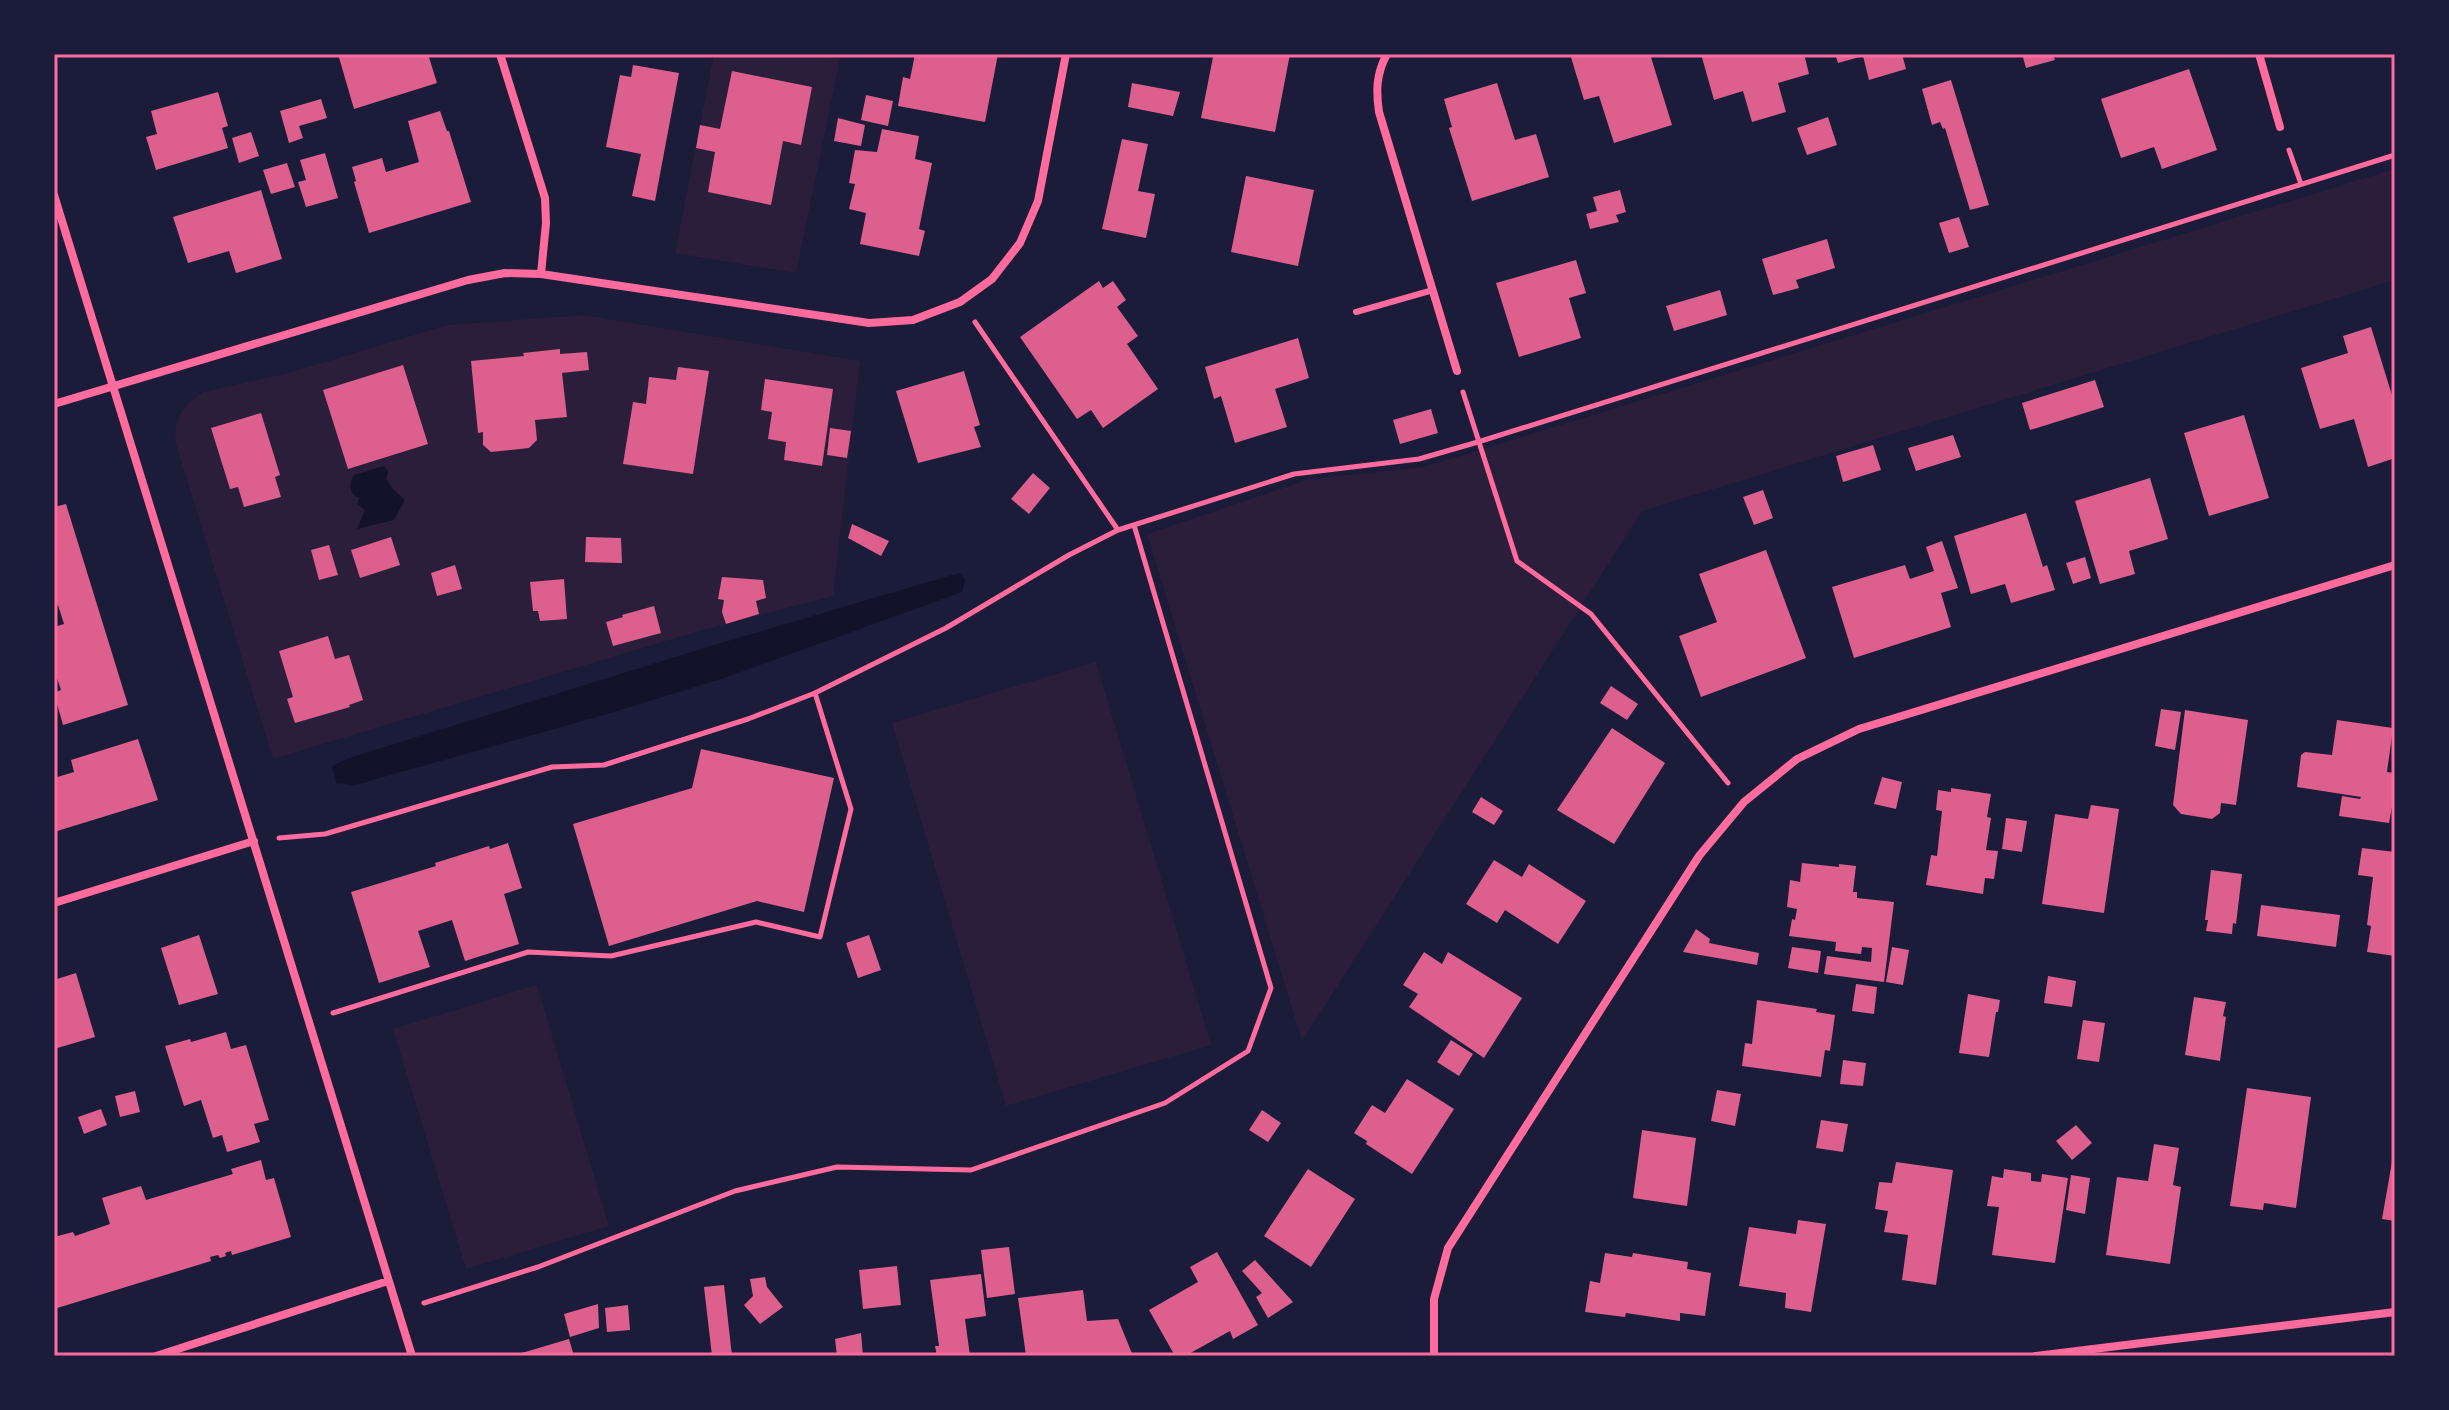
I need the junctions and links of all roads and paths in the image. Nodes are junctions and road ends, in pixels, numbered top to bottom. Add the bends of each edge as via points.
1 (500, 54) edge
2 (1066, 54) edge
3 (1387, 54) edge
4 (2259, 54) edge
5 (2280, 127) joint
6 (2395, 155) edge
7 (2301, 184) junction
8 (54, 195) edge
9 (541, 274) junction
10 (1433, 290) junction
11 (960, 302) junction
12 (1356, 312) dead end
13 (1457, 371) joint
14 (114, 385) junction
15 (54, 404) edge
16 (1478, 442) junction
17 (1134, 525) junction
18 (1118, 530) junction
19 (2395, 565) edge
20 (815, 693) junction
21 (1744, 802) junction
22 (289, 838) dead end
23 (254, 841) junction
24 (54, 903) edge
25 (309, 1021) junction
26 (388, 1281) junction
27 (397, 1309) junction
28 (2395, 1312) edge
29 (156, 1356) edge
30 (412, 1356) edge
31 (1434, 1356) edge
32 (2036, 1356) edge

1 - 9 street via 545,198
2 - 11 street via 1038,201 1020,243 992,279
3 - 10 street via 1376,89 1379,112
4 - 5 street
5 - 7 path
6 - 7 path
7 - 16 path
8 - 14 street
9 - 11 street via 869,323 913,320
9 - 14 street via 468,280
10 - 12 lane
10 - 13 street
11 - 18 path
13 - 16 path
14 - 15 street
14 - 23 street
16 - 17 path via 1419,459 1294,474
16 - 21 path via 1517,561 1591,614
17 - 18 path
17 - 27 path via 1271,988 1248,1051 1165,1103 971,1170 837,1167 735,1191 538,1267
18 - 20 path via 946,628
19 - 21 street via 1859,729 1797,759
20 - 22 path via 604,765 552,767 325,834
20 - 25 path via 851,809 820,937 756,922 611,956 528,952
21 - 31 street via 1699,856 1448,1248 1434,1299
23 - 24 street
23 - 25 street
25 - 26 street
26 - 27 street
26 - 29 street
27 - 30 street
28 - 32 street

